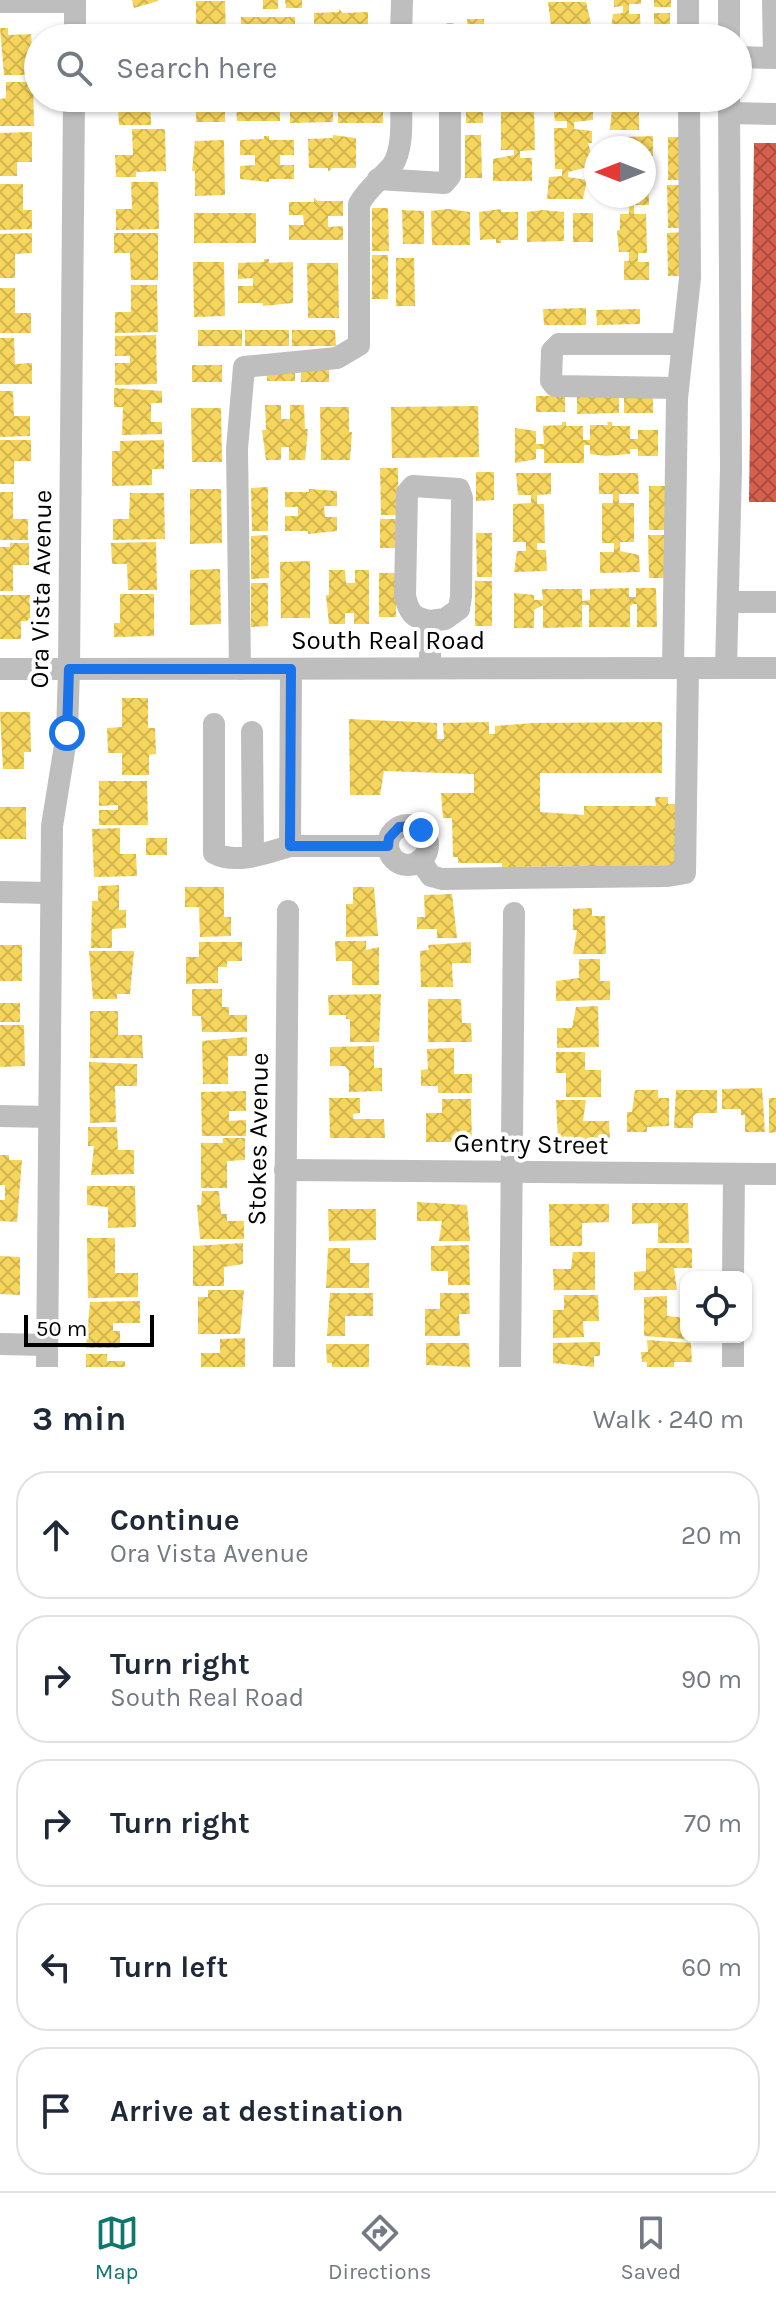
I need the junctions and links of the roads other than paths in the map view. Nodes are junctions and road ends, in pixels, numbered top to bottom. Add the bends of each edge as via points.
1 (402, 0) edge
2 (688, 0) edge
3 (729, 0) edge
4 (773, 0) edge
5 (0, 2) edge
6 (75, 2) edge
7 (75, 24) edge
8 (401, 24) edge
9 (688, 24) edge
10 (729, 24) edge
11 (752, 57) edge
12 (775, 58) edge
13 (752, 110) edge
14 (74, 112) edge
15 (401, 112) edge
16 (450, 112) edge
17 (689, 112) edge
18 (729, 112) edge
19 (776, 114) edge
20 (378, 179) junction
21 (682, 344) junction
22 (678, 388) junction
23 (728, 602) junction
24 (776, 602) edge
25 (430, 621) junction
26 (430, 668) junction
27 (681, 668) junction
28 (726, 668) junction
29 (776, 668) edge
30 (0, 669) edge
31 (69, 669) junction
32 (240, 669) junction
33 (291, 669) junction
34 (214, 724) dead end
35 (252, 732) dead end
36 (251, 763) junction
37 (214, 765) junction
38 (290, 846) junction
39 (388, 846) junction
40 (253, 856) junction
41 (420, 860) junction
42 (0, 892) edge
43 (51, 893) junction
44 (288, 911) dead end
45 (514, 913) dead end
46 (0, 1116) edge
47 (49, 1117) junction
48 (285, 1170) junction
49 (512, 1172) junction
50 (734, 1174) junction
51 (776, 1174) edge
52 (733, 1271) edge
53 (733, 1343) edge
54 (0, 1344) edge
55 (47, 1356) edge
56 (284, 1367) edge
57 (510, 1367) edge
58 (733, 1367) edge

1 - 8 street
2 - 9 street
3 - 10 street
4 - 12 street
5 - 6 street
6 - 7 street
11 - 12 street
13 - 19 street
14 - 31 street, Ora Vista Avenue
15 - 20 street via 393,164
16 - 20 street via 450,176 444,183
17 - 21 street via 690,278
18 - 23 street
20 - 32 street via 359,204 359,345 337,358 244,367 237,449
21 - 22 street
21 - 22 street via 559,344 552,351 555,386
22 - 27 street
23 - 24 street
23 - 28 street
25 - 25 street via 459,609 462,498 459,489 413,486 407,493 405,596 409,611
25 - 26 street
26 - 27 street, South Real Road
26 - 33 street, South Real Road
27 - 28 street, South Real Road
27 - 41 street via 685,873 442,879 431,876
28 - 29 street, South Real Road
30 - 31 street, South Real Road
31 - 32 street, South Real Road
31 - 43 street, Ora Vista Avenue via 67,733 53,812
32 - 33 street, South Real Road
33 - 38 street
34 - 37 street
35 - 36 street
36 - 37 street
36 - 40 street
37 - 40 street via 202,791 214,853 222,858
38 - 39 street
38 - 40 street
39 - 41 street via 402,864
39 - 41 street via 399,827 415,826 428,844
42 - 43 street
43 - 47 street, Ora Vista Avenue
44 - 48 street, Stokes Avenue
45 - 49 street
46 - 47 street
47 - 55 street, Ora Vista Avenue
48 - 49 street, Gentry Street
48 - 56 street, Stokes Avenue
49 - 50 street, Gentry Street
49 - 57 street
50 - 51 street, Gentry Street
50 - 52 street
53 - 58 street
54 - 55 street

